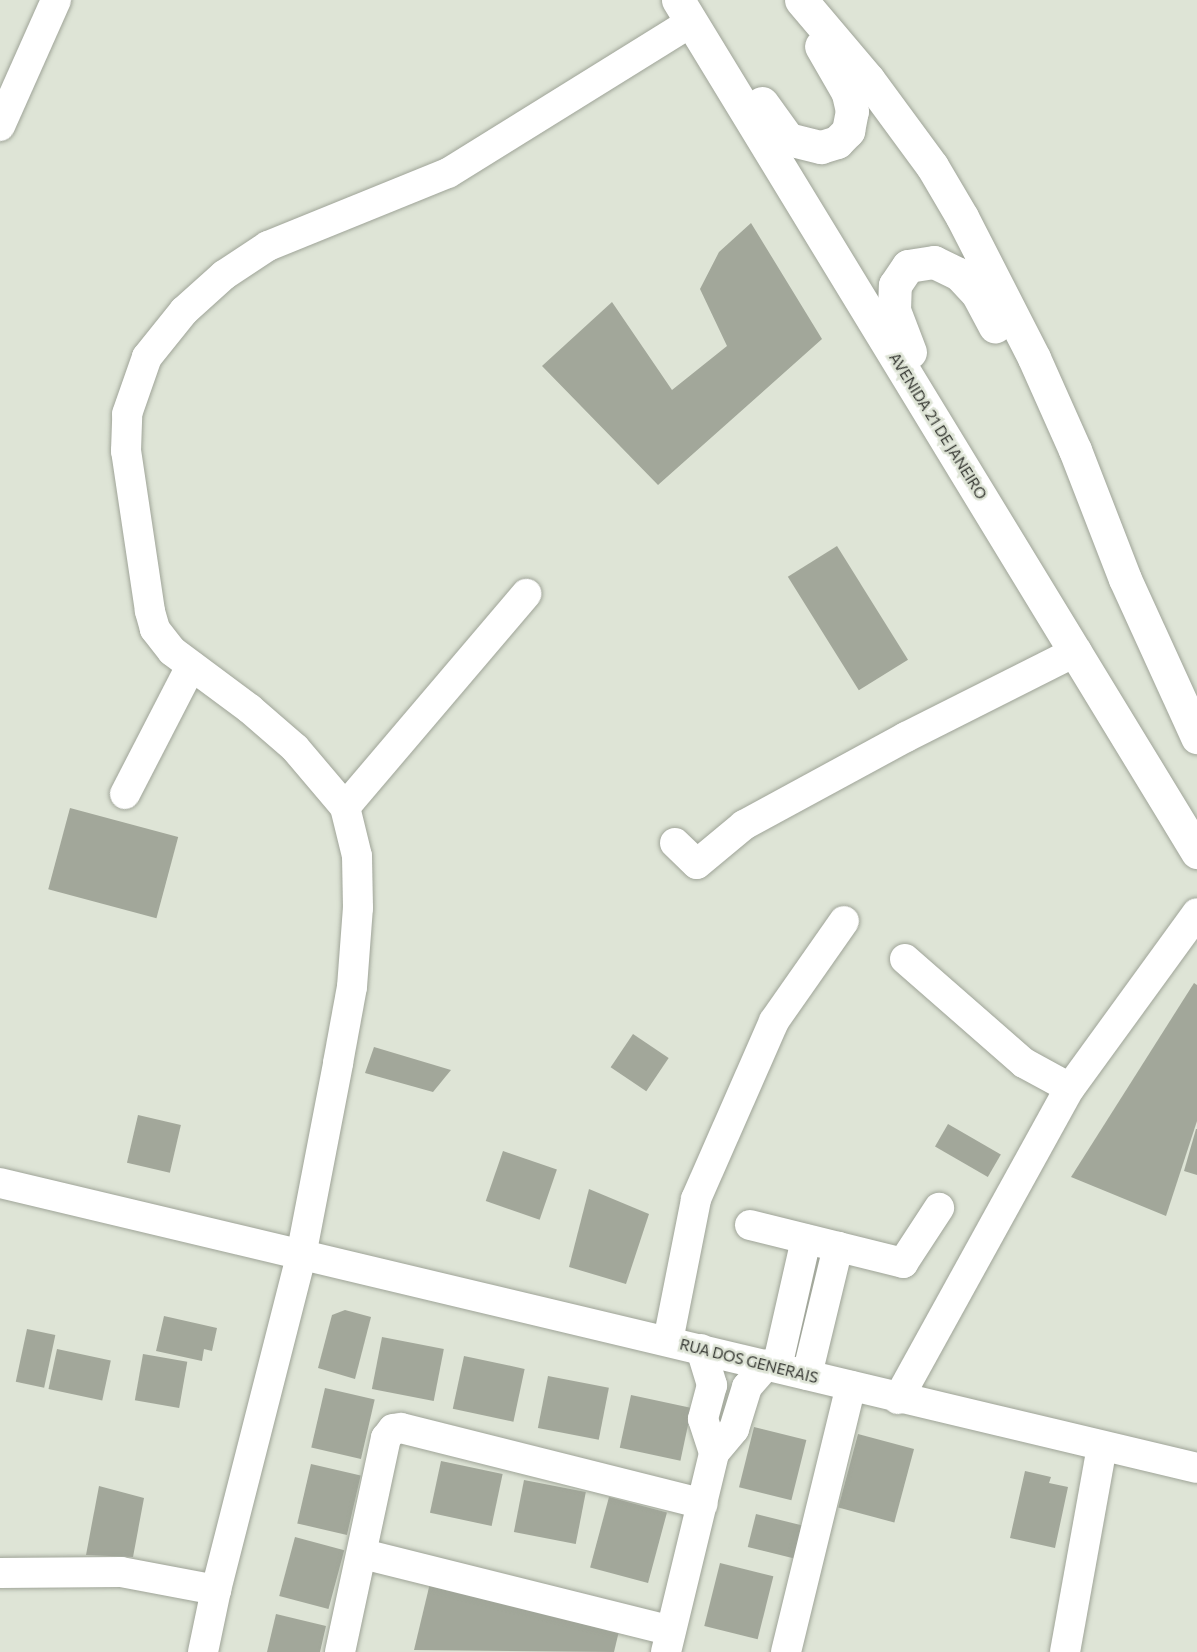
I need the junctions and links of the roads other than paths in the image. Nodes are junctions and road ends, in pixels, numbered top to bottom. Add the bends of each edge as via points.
1 (56, 0) edge
2 (789, 0) edge
3 (801, 0) edge
4 (689, 7) edge
5 (0, 126) edge
6 (1125, 579) junction
7 (526, 594) dead end
8 (1057, 619) junction
9 (1077, 651) junction
10 (192, 666) junction
11 (1197, 737) edge
12 (125, 794) dead end
13 (345, 807) junction
14 (675, 843) dead end
15 (1197, 852) edge
16 (1197, 913) edge
17 (844, 921) dead end
18 (905, 959) dead end
19 (1070, 1088) junction
20 (0, 1183) edge
21 (939, 1208) dead end
22 (750, 1225) dead end
23 (806, 1239) junction
24 (838, 1247) junction
25 (301, 1256) junction
26 (668, 1341) junction
27 (701, 1350) junction
28 (772, 1365) junction
29 (807, 1375) junction
30 (851, 1386) junction
31 (898, 1399) junction
32 (704, 1424) junction
33 (734, 1429) junction
34 (1102, 1446) junction
35 (714, 1453) junction
36 (1197, 1468) edge
37 (703, 1504) junction
38 (363, 1554) junction
39 (0, 1573) edge
40 (216, 1590) junction
41 (668, 1642) edge
42 (203, 1652) edge
43 (340, 1652) edge
44 (786, 1652) edge
45 (1065, 1652) edge

1 - 5 street
2 - 4 main road via 813,30 848,93 852,111 848,131 837,142 821,147 788,139 742,72
3 - 6 main road via 868,79 932,166 962,217 1034,358
4 - 8 main road, AVENIDA 21 DE JANEIRO
4 - 10 street via 448,173 268,246 224,275 183,311 147,357 127,414 126,452 135,520 155,629 172,651
6 - 8 main road via 977,293 959,274 934,262 908,266 895,285 894,310 902,335
6 - 11 main road
7 - 13 street
8 - 9 main road, AVENIDA 21 DE JANEIRO
9 - 14 street via 753,820 697,864
9 - 15 main road, AVENIDA 21 DE JANEIRO
10 - 12 street
10 - 13 street via 295,748
13 - 25 street via 357,856 352,987
16 - 19 street
17 - 26 street via 774,1021 696,1198
18 - 19 street via 1024,1063
19 - 31 street
20 - 25 street, RUA DOS GENERAIS
21 - 24 street via 903,1263
22 - 23 street
23 - 24 street
23 - 28 street
24 - 29 street
25 - 26 street, RUA DOS GENERAIS
25 - 40 street
26 - 27 street, RUA DOS GENERAIS
27 - 28 street, RUA DOS GENERAIS
27 - 32 street via 712,1385
28 - 29 street, RUA DOS GENERAIS
28 - 33 street via 743,1394
29 - 30 street, RUA DOS GENERAIS
30 - 31 street, RUA DOS GENERAIS
30 - 44 street
31 - 34 street, RUA DOS GENERAIS
32 - 33 street via 719,1433
32 - 35 street
33 - 35 street
34 - 36 street, RUA DOS GENERAIS
34 - 45 street
35 - 37 street
37 - 38 street via 393,1429 386,1438
37 - 41 street
38 - 41 street
38 - 43 street
39 - 40 street via 121,1572
40 - 42 street

